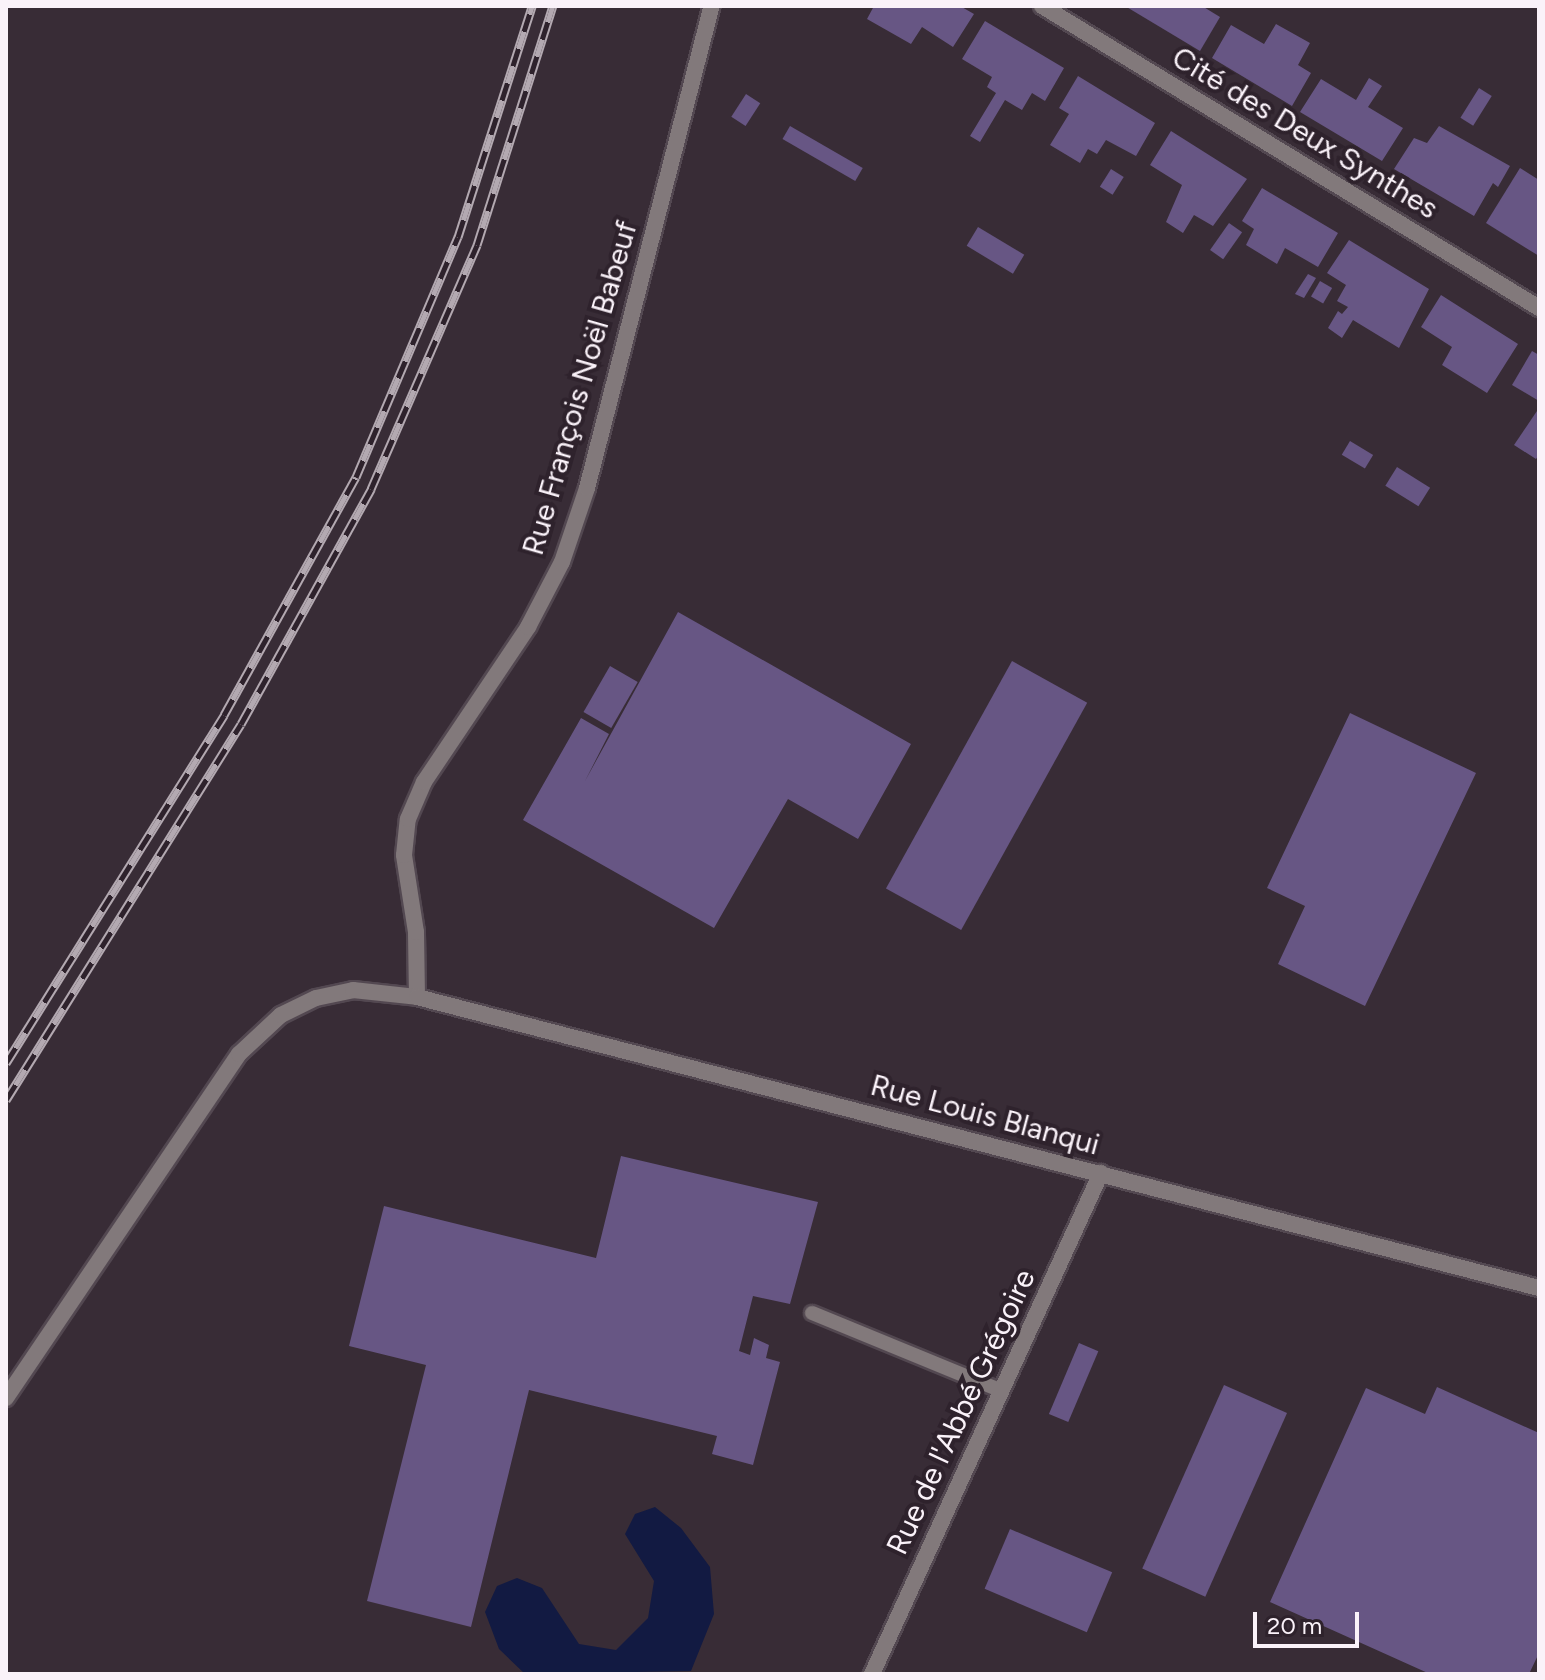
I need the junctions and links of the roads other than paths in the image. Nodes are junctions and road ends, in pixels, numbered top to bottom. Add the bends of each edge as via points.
1 (712, 6) edge
2 (1042, 6) edge
3 (1539, 308) edge
4 (417, 997) junction
5 (1101, 1173) junction
6 (1539, 1288) edge
7 (812, 1313) dead end
8 (1002, 1391) junction
9 (6, 1398) edge
10 (872, 1674) edge

1 - 4 street, Rue François Noël Babeuf via 587,488 562,562 528,627 424,782 408,819 404,855 416,932
2 - 3 street, Cité des Deux Synthes
4 - 5 street, Rue Louis Blanqui
4 - 9 street via 374,990 333,992 281,1015 253,1038
5 - 6 street, Rue Louis Blanqui
5 - 8 street, Rue de l'Abbé Grégoire
7 - 8 lane
8 - 10 street, Rue de l'Abbé Grégoire

